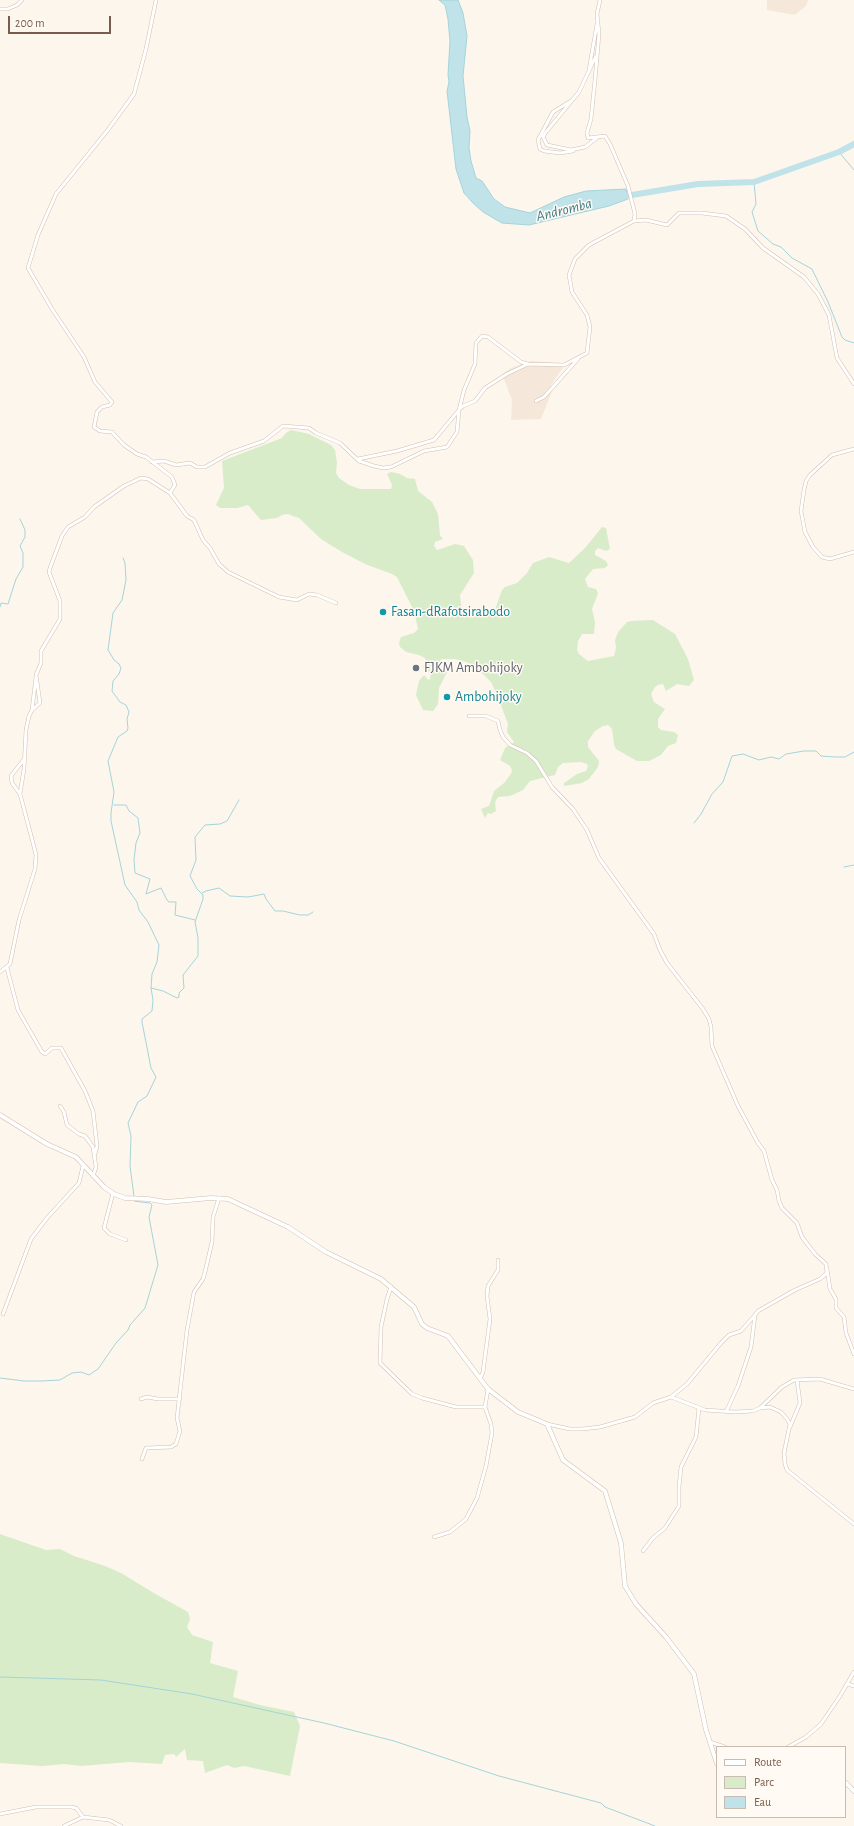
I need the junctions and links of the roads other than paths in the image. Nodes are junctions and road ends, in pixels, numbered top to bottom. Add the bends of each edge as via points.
1 (22, 0) edge
2 (156, 0) edge
3 (600, 0) edge
4 (0, 9) edge
5 (598, 14) junction
6 (597, 53) junction
7 (587, 77) junction
8 (573, 100) junction
9 (600, 136) junction
10 (585, 147) junction
11 (634, 221) junction
12 (579, 358) junction
13 (528, 364) junction
14 (854, 384) edge
15 (536, 400) dead end
16 (459, 410) junction
17 (854, 449) edge
18 (358, 459) junction
19 (152, 462) junction
20 (170, 493) junction
21 (854, 552) edge
22 (336, 603) dead end
23 (36, 675) junction
24 (32, 710) junction
25 (469, 716) dead end
26 (25, 758) junction
27 (20, 794) junction
28 (7, 968) junction
29 (0, 972) edge
30 (60, 1106) dead end
31 (0, 1115) edge
32 (95, 1154) junction
33 (83, 1166) junction
34 (93, 1176) junction
35 (112, 1193) junction
36 (219, 1198) junction
37 (126, 1240) dead end
38 (498, 1260) dead end
39 (827, 1269) junction
40 (391, 1286) junction
41 (3, 1314) dead end
42 (755, 1315) junction
43 (854, 1354) edge
44 (480, 1379) junction
45 (797, 1380) junction
46 (488, 1389) junction
47 (854, 1389) edge
48 (671, 1397) junction
49 (141, 1399) dead end
50 (180, 1399) junction
51 (485, 1407) junction
52 (699, 1408) junction
53 (760, 1408) junction
54 (726, 1412) junction
55 (547, 1424) junction
56 (789, 1428) junction
57 (142, 1459) dead end
58 (854, 1524) edge
59 (434, 1537) dead end
60 (643, 1551) dead end
61 (854, 1672) edge
62 (848, 1684) junction
63 (854, 1686) edge
64 (710, 1742) junction
65 (721, 1746) edge
66 (790, 1746) edge
67 (716, 1761) edge
68 (846, 1783) edge
69 (854, 1791) edge
70 (0, 1814) edge
71 (83, 1817) junction
72 (64, 1826) edge
73 (121, 1826) edge

1 - 4 street via 18,5
2 - 19 street via 134,94 56,194 38,235 28,268 48,304 84,357 95,382 112,402 97,412 94,427 100,431 112,432 128,447
3 - 5 street
5 - 6 street
5 - 7 street
6 - 7 street
6 - 9 street via 591,119 587,133 588,138
7 - 8 street
8 - 10 street via 543,137 547,145 561,149
8 - 10 street via 554,112 538,144 544,151 560,153
9 - 10 street
9 - 11 street via 605,136 610,144 628,186 635,214
11 - 12 street via 589,245 575,259 569,275 572,292 587,315 590,327 587,353
11 - 14 street via 646,220 667,226 679,213 702,214 726,216 745,229 763,248 804,277 818,294 829,315 837,358
12 - 13 street via 564,365
12 - 15 street via 542,399
13 - 16 street via 485,388 475,400
13 - 16 street via 482,336 476,343 475,364
16 - 18 street via 434,440
16 - 18 street via 457,432 447,447 424,451 391,467 374,466
17 - 21 street via 832,455 810,475 806,481 801,506 805,532 813,547 822,556 830,558
18 - 19 street via 340,443 309,428 283,426 264,441 230,453 205,467 197,467 190,463 176,465 164,461
19 - 20 street via 175,480
20 - 22 street via 187,516 194,520 203,540 219,564 228,572 279,597 297,600 309,594
20 - 23 street via 148,479 140,478 124,486 65,530 49,572 60,601 60,619 44,645
23 - 24 street
23 - 24 street via 40,702
24 - 26 street via 26,730
25 - 39 street via 486,716 498,721 500,730 510,745 527,753 536,761 552,787 573,809 587,830 599,858 654,934 668,963 703,1009 711,1027 712,1046 738,1106 764,1151 782,1208 797,1223 802,1237 826,1264
26 - 27 street
26 - 27 street via 11,776 12,783
27 - 28 street via 34,849 35,869
28 - 29 street
28 - 32 street via 18,1010 42,1052 45,1054 52,1048 61,1048 85,1091 93,1111 97,1146
30 - 32 street via 67,1125 85,1136
31 - 33 street via 47,1144 76,1157
32 - 34 street via 96,1167
33 - 34 street
33 - 41 street via 79,1182 31,1239
34 - 35 street
35 - 36 street via 124,1198 166,1202
35 - 37 street via 104,1228 110,1234
36 - 40 street via 228,1199 288,1227 326,1252
36 - 50 street via 213,1217 212,1242 205,1272 194,1292 185,1343
38 - 44 street via 498,1270 488,1286 490,1319
39 - 42 street via 820,1279 769,1304
39 - 43 street via 830,1290 836,1299 836,1308 844,1317 846,1333
40 - 44 street via 414,1307 422,1324 448,1336
40 - 51 street via 381,1327 380,1363 412,1394 456,1407
42 - 48 street via 741,1331 729,1335 687,1384
42 - 54 street via 751,1347
44 - 46 street
45 - 47 street via 820,1379
45 - 53 street via 782,1387
45 - 56 street via 800,1403
46 - 51 street
46 - 55 street via 518,1412
48 - 52 street
48 - 55 street via 654,1403 635,1417 600,1427 570,1429
49 - 50 street
50 - 57 street via 177,1418 180,1431 176,1444 171,1447 146,1448
51 - 59 street via 492,1432 477,1498 466,1519 450,1532
52 - 54 street
52 - 60 street via 696,1437 681,1467 679,1506 665,1528
53 - 54 street via 753,1411
53 - 56 street via 770,1407 781,1412 790,1424
55 - 64 street via 562,1460 604,1491 621,1543 625,1586 636,1604 666,1637 694,1674
56 - 58 street via 784,1453 787,1470
61 - 62 street
62 - 63 street
62 - 66 street via 821,1724
64 - 65 street
64 - 67 street
68 - 69 street
70 - 71 street via 36,1807 65,1807 76,1808
71 - 72 street
71 - 73 street via 109,1820

